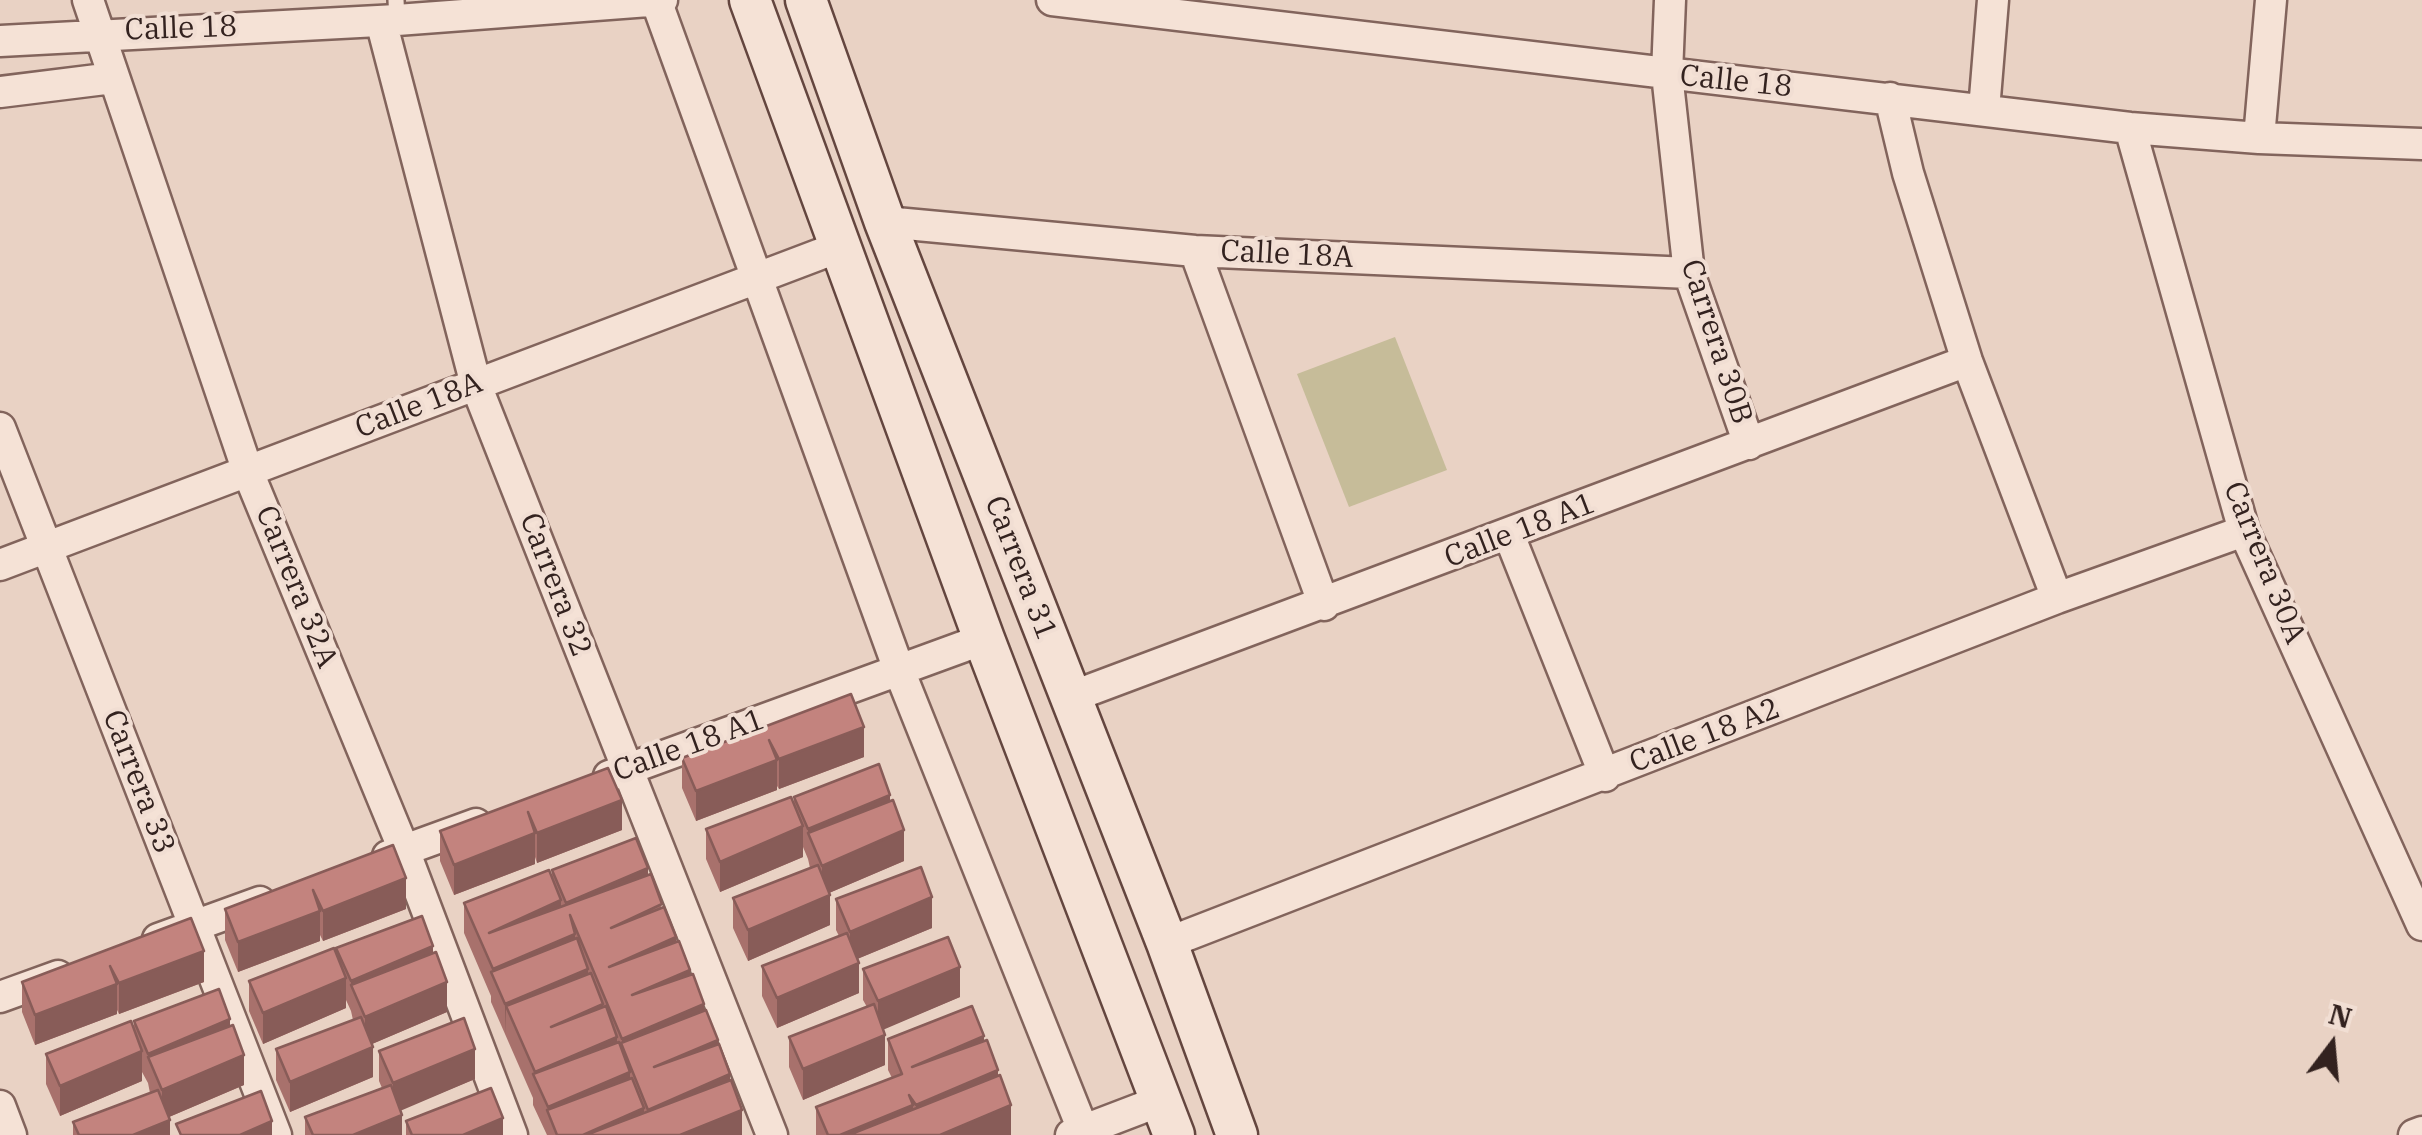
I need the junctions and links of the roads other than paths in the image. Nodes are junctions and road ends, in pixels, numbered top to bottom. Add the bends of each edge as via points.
1 (88, 0) edge
2 (659, 0) edge
3 (750, 0) edge
4 (806, 0) edge
5 (1052, 0) edge
6 (1670, 0) edge
7 (1993, 0) edge
8 (2270, 0) edge
9 (391, 14) edge
10 (97, 33) junction
11 (0, 41) edge
12 (1667, 74) junction
13 (114, 78) junction
14 (0, 92) edge
15 (1890, 98) junction
16 (1984, 110) junction
17 (2130, 128) junction
18 (2259, 138) junction
19 (2422, 144) edge
20 (886, 222) junction
21 (839, 248) junction
22 (1195, 251) junction
23 (1688, 273) junction
24 (760, 278) junction
25 (1968, 362) junction
26 (476, 385) junction
27 (0, 428) edge
28 (1749, 444) junction
29 (248, 472) junction
30 (2244, 532) junction
31 (1510, 535) junction
32 (48, 547) junction
33 (0, 566) edge
34 (2057, 598) junction
35 (1324, 604) junction
36 (984, 639) junction
37 (899, 670) junction
38 (1071, 698) junction
39 (627, 769) junction
40 (1605, 776) junction
41 (572, 789) edge
42 (497, 816) edge
43 (404, 850) junction
44 (352, 869) edge
45 (281, 894) edge
46 (2422, 925) edge
47 (193, 926) junction
48 (1167, 943) junction
49 (123, 952) edge
50 (88, 965) edge
51 (0, 997) edge
52 (0, 1106) edge
53 (1167, 1118) edge
54 (2422, 1132) edge
55 (1079, 1133) edge
56 (11, 1135) edge
57 (276, 1135) edge
58 (512, 1135) edge
59 (772, 1135) edge
60 (1236, 1135) edge
61 (2414, 1135) edge

1 - 10 street
2 - 9 street, Calle 18
2 - 24 street
3 - 21 main road, Carrera 31
4 - 20 main road, Carrera 31
5 - 12 street, Calle 18
6 - 12 street, Carrera 30B
7 - 16 street
8 - 18 street
9 - 10 street, Calle 18
9 - 26 street, Carrera 32
10 - 11 street, Calle 18
10 - 13 street, Carrera 32A
12 - 15 street, Calle 18
12 - 23 street, Carrera 30B
13 - 14 street
13 - 29 street, Carrera 32A
15 - 16 street, Calle 18
15 - 25 street
16 - 17 street, Calle 18
17 - 18 street, Calle 18
17 - 30 street, Carrera 30A
18 - 19 street, Calle 18
20 - 22 street, Calle 18A
20 - 38 main road, Carrera 31
21 - 24 street, Calle 18A
21 - 36 main road, Carrera 31
22 - 23 street, Calle 18A
22 - 35 street
23 - 28 street, Carrera 30B
24 - 26 street, Calle 18A
24 - 37 street
25 - 28 street, Calle 18 A1
25 - 34 street
26 - 29 street, Calle 18A
26 - 39 street, Carrera 32
27 - 32 street, Carrera 33
28 - 31 street, Calle 18 A1
29 - 32 street, Calle 18A
29 - 43 street, Carrera 32A
30 - 34 street, Calle 18 A2
30 - 46 street, Carrera 30A
31 - 35 street, Calle 18 A1
31 - 40 street
32 - 33 street, Calle 18A
32 - 47 street, Carrera 33
34 - 40 street, Calle 18 A2
35 - 38 street, Calle 18 A1
36 - 37 street, Calle 18 A1
36 - 53 main road, Carrera 31
37 - 39 street, Calle 18 A1
37 - 55 street
38 - 48 main road, Carrera 31
39 - 41 street, Calle 18 A1
39 - 59 street, Carrera 32
40 - 48 street, Calle 18 A2
42 - 43 street
43 - 44 street
43 - 58 street, Carrera 32A
45 - 47 street
47 - 49 street
47 - 57 street, Carrera 33
48 - 60 main road, Carrera 31
50 - 51 street
52 - 56 street
53 - 55 street
54 - 61 street

